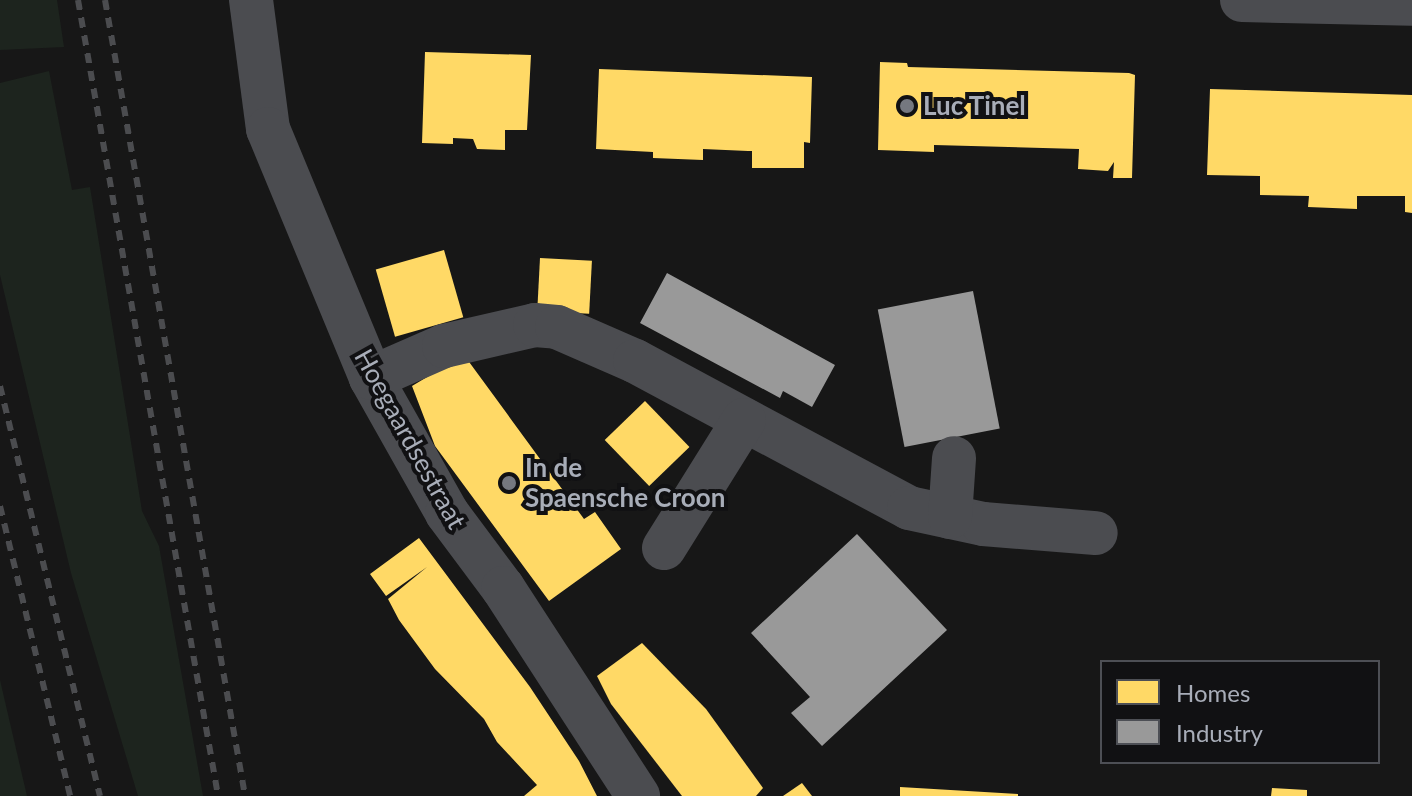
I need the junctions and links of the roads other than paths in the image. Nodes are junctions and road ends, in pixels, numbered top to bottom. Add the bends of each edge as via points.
1 (251, 0) edge
2 (1242, 0) edge
3 (1412, 4) edge
4 (371, 378) junction
5 (744, 420) junction
6 (954, 458) dead end
7 (950, 517) junction
8 (1096, 533) dead end
9 (664, 548) dead end
10 (638, 796) edge

1 - 4 street, Hoegaardsestraat via 268,129
2 - 3 street
4 - 5 street via 472,338 535,325 557,327 635,361
4 - 10 street, Hoegaardsestraat via 447,513 503,588
5 - 7 street via 909,508
5 - 9 street
6 - 7 street
7 - 8 street

